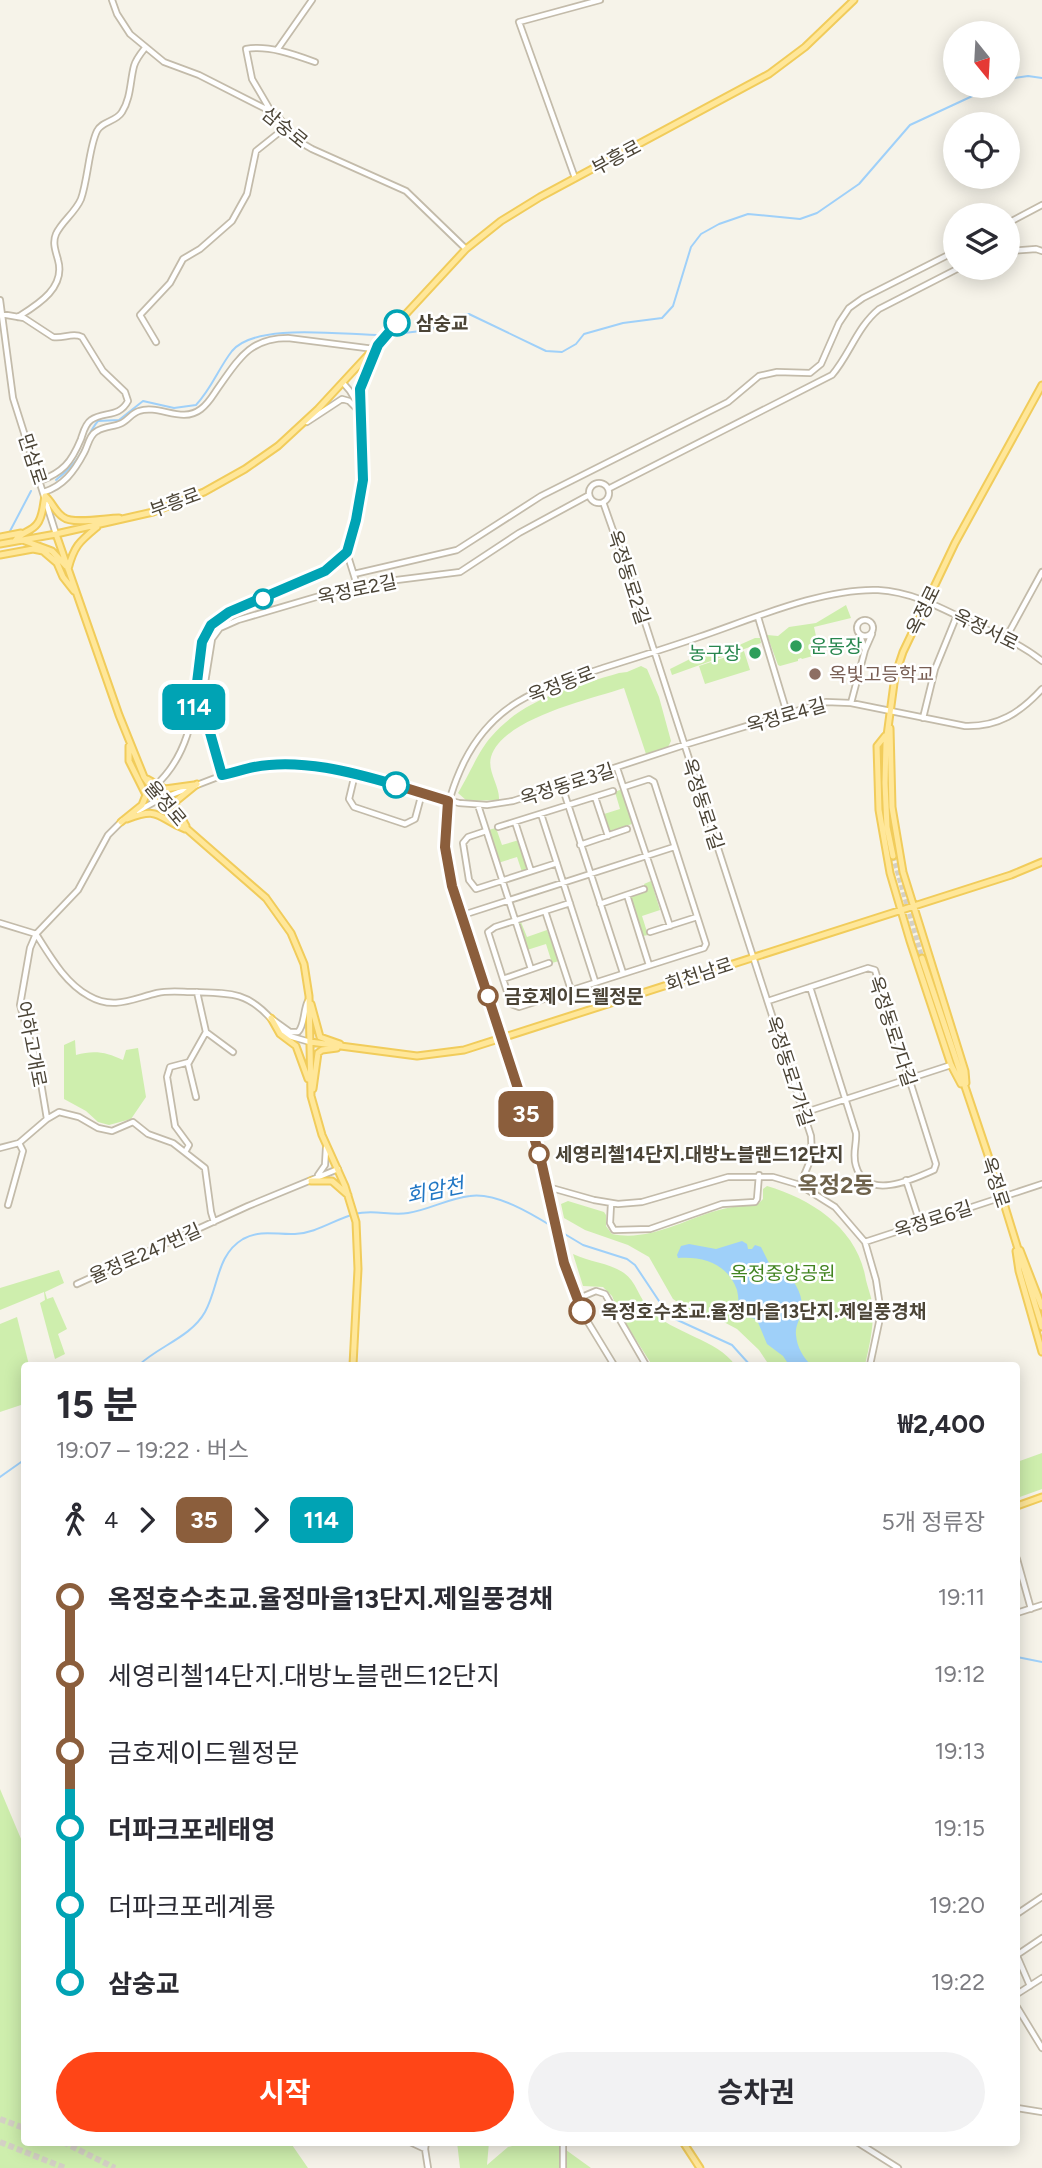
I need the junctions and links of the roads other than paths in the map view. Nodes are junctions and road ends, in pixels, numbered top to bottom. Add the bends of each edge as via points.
1 (113, 0) edge
2 (312, 0) edge
3 (600, 0) edge
4 (854, 0) edge
5 (145, 48) junction
6 (277, 50) junction
7 (314, 62) dead end
8 (272, 114) junction
9 (286, 127) junction
10 (575, 178) junction
11 (1042, 205) edge
12 (1020, 217) edge
13 (467, 249) junction
14 (1020, 250) edge
15 (1042, 251) edge
16 (943, 258) edge
17 (943, 276) edge
18 (0, 300) edge
19 (1, 314) edge
20 (18, 317) junction
21 (156, 342) dead end
22 (377, 345) junction
23 (344, 384) junction
24 (1042, 385) edge
25 (361, 419) junction
26 (300, 426) junction
27 (52, 476) junction
28 (40, 481) junction
29 (56, 488) junction
30 (608, 489) junction
31 (44, 494) junction
32 (589, 495) junction
33 (603, 502) junction
34 (129, 517) junction
35 (98, 525) junction
36 (56, 534) junction
37 (0, 537) edge
38 (17, 538) junction
39 (0, 544) edge
40 (347, 552) junction
41 (0, 555) edge
42 (68, 569) junction
43 (1042, 572) edge
44 (354, 575) junction
45 (357, 585) junction
46 (76, 594) junction
47 (927, 601) junction
48 (957, 615) junction
49 (758, 617) junction
50 (858, 633) junction
51 (872, 633) junction
52 (1006, 638) junction
53 (865, 650) junction
54 (653, 652) junction
55 (1042, 661) edge
56 (1042, 690) edge
57 (851, 703) junction
58 (890, 712) junction
59 (787, 713) junction
60 (193, 715) junction
61 (205, 715) junction
62 (923, 718) junction
63 (890, 720) junction
64 (887, 734) junction
65 (129, 743) junction
66 (684, 745) junction
67 (617, 768) junction
68 (355, 774) junction
69 (222, 775) junction
70 (197, 784) junction
71 (562, 786) junction
72 (154, 787) junction
73 (624, 787) junction
74 (613, 791) dead end
75 (422, 793) junction
76 (595, 797) junction
77 (158, 800) junction
78 (448, 801) junction
79 (478, 805) junction
80 (567, 806) junction
81 (541, 814) junction
82 (121, 822) junction
83 (515, 822) junction
84 (498, 827) dead end
85 (627, 829) dead end
86 (190, 831) junction
87 (486, 831) junction
88 (608, 836) junction
89 (580, 845) junction
90 (674, 848) junction
91 (647, 856) junction
92 (893, 856) tunnel mouth
93 (1042, 862) edge
94 (557, 863) junction
95 (901, 864) junction
96 (889, 868) junction
97 (531, 871) junction
98 (591, 874) junction
99 (501, 880) junction
100 (564, 883) junction
101 (644, 889) dead end
102 (627, 895) junction
103 (508, 901) junction
104 (570, 903) junction
105 (600, 904) junction
106 (913, 905) junction
107 (900, 909) junction
108 (545, 911) junction
109 (463, 915) junction
110 (697, 917) junction
111 (514, 921) junction
112 (0, 923) edge
113 (670, 926) junction
114 (650, 932) dead end
115 (36, 934) junction
116 (926, 947) junction
117 (914, 954) junction
118 (753, 956) junction
119 (922, 958) tunnel mouth
120 (550, 963) dead end
121 (649, 965) junction
122 (531, 969) junction
123 (623, 973) junction
124 (503, 979) junction
125 (596, 981) junction
126 (810, 987) junction
127 (571, 990) junction
128 (197, 992) junction
129 (309, 1000) junction
130 (768, 1001) junction
131 (271, 1018) junction
132 (206, 1032) junction
133 (502, 1038) junction
134 (310, 1042) junction
135 (346, 1047) junction
136 (233, 1052) dead end
137 (189, 1062) junction
138 (951, 1065) junction
139 (908, 1079) junction
140 (310, 1083) junction
141 (967, 1093) junction
142 (311, 1096) junction
143 (196, 1097) dead end
144 (845, 1099) junction
145 (803, 1112) junction
146 (47, 1119) junction
147 (19, 1143) junction
148 (326, 1144) junction
149 (0, 1148) edge
150 (185, 1152) junction
151 (338, 1170) junction
152 (759, 1175) junction
153 (906, 1180) junction
154 (311, 1181) junction
155 (1042, 1184) edge
156 (800, 1185) junction
157 (548, 1187) junction
158 (349, 1196) junction
159 (1002, 1196) junction
160 (611, 1204) junction
161 (9, 1205) dead end
162 (214, 1222) junction
163 (920, 1223) junction
164 (1015, 1241) junction
165 (865, 1242) junction
166 (77, 1284) dead end
167 (577, 1299) junction
168 (1042, 1307) edge
169 (1042, 1327) edge
170 (1042, 1352) edge
171 (353, 1362) edge
172 (612, 1362) edge
173 (644, 1362) edge
174 (871, 1362) edge
175 (1042, 1497) edge
176 (1020, 1505) edge
177 (1020, 1570) edge
178 (1042, 1605) edge
179 (1031, 1609) junction
180 (1020, 1613) edge
181 (1042, 1897) edge
182 (1020, 1912) edge
183 (1042, 1938) edge
184 (1020, 1954) edge
185 (1020, 1963) edge
186 (1042, 1978) edge
187 (1030, 1986) junction
188 (1020, 1992) edge
189 (1020, 2012) edge
190 (1042, 2048) edge
191 (1020, 2108) edge
192 (1042, 2112) edge
193 (419, 2146) edge
194 (425, 2146) edge
195 (563, 2146) edge
196 (686, 2146) edge
197 (863, 2146) edge
198 (425, 2149) junction
199 (428, 2168) edge
200 (563, 2168) edge
201 (700, 2168) edge
202 (898, 2168) edge

1 - 5 street, 삼숭로 via 125,28
2 - 6 street
3 - 10 street via 519,22
4 - 10 main road, 부흥로 via 769,74
5 - 8 street, 삼숭로 via 164,62
5 - 20 street via 133,67 123,111 97,132 77,207 55,236 57,280 42,302
6 - 7 street
6 - 8 street via 246,50 251,79
8 - 9 street, 삼숭로
9 - 13 street, 삼숭로 via 312,149 406,191
9 - 21 street via 257,151 247,194 232,221 183,259 170,283 140,315
10 - 13 main road, 부흥로 via 501,221
11 - 12 street
13 - 22 main road, 부흥로
14 - 15 street
16 - 44 street via 849,308 821,364 810,373 759,376 728,402 541,496 457,550
17 - 30 street via 869,316 831,375
18 - 19 street, 만삼로
19 - 20 street
19 - 28 street, 만삼로 via 13,398
20 - 27 street via 53,337 82,337 128,401 115,414 92,419 75,454
22 - 23 main road, 부흥로
22 - 25 street via 360,389
22 - 29 street via 288,338 253,346 240,355 200,410 180,415 137,411 123,423 93,433 66,481
23 - 25 street via 356,398
23 - 26 main road, 부흥로
24 - 47 main road, 옥정로
25 - 26 street via 354,405 342,399
25 - 40 street via 363,480
26 - 34 main road, 부흥로 via 263,457 216,486 179,503
27 - 28 street
27 - 29 street
28 - 31 street, 만삼로
29 - 31 street
30 - 32 street via 594,484
30 - 33 street
31 - 34 main road via 69,521
31 - 36 street, 만삼로
31 - 38 main road via 38,523
32 - 33 street
32 - 45 street, 옥정로2길 via 460,572
33 - 54 street, 옥정동로2길
34 - 35 main road, 부흥로
35 - 36 main road, 부흥로
35 - 42 main road via 79,541
36 - 38 main road, 부흥로
36 - 42 main road, 율정로
37 - 38 main road
38 - 39 main road, 부흥로
38 - 42 main road via 52,551
40 - 44 street
40 - 60 street via 325,571 229,612 211,625 202,642
41 - 46 main road via 43,551 57,563
42 - 46 main road, 율정로
43 - 52 street
44 - 45 street
45 - 61 street, 옥정로2길 via 238,620 217,631 209,650
46 - 65 main road, 율정로
47 - 48 street, 옥정서로
47 - 49 street, 옥정동로 via 898,593 857,591
47 - 58 main road, 옥정로 via 903,652
48 - 52 street, 옥정서로
48 - 62 street via 935,669
49 - 54 street, 옥정동로
49 - 59 street
50 - 51 street via 866,637
50 - 51 street via 858,624 865,620 873,625
50 - 53 street
51 - 53 street
52 - 55 street, 옥정서로
53 - 57 street
54 - 66 street, 옥정동로1길
54 - 78 street, 옥정동로 via 539,689 514,704 479,735
56 - 62 street, 옥정로4길 via 1011,717 986,725
57 - 58 street, 옥정로4길
57 - 59 street, 옥정로4길 via 826,702
58 - 62 street, 옥정로4길
58 - 63 main road, 옥정로
59 - 66 street, 옥정로4길
60 - 61 street
60 - 72 street via 173,766
61 - 69 street, 옥정로2길
63 - 64 main road, 옥정로
63 - 95 main road via 892,807
64 - 92 main road, 옥정로 via 887,827
64 - 96 main road via 877,746 879,810
65 - 72 main road, 율정로 via 144,777
65 - 82 main road via 129,761 146,795 142,805
66 - 67 street, 옥정동로3길
66 - 118 street, 옥정동로1길
67 - 71 street, 옥정동로3길
67 - 73 street
68 - 69 street, 어하고개로 via 294,764 256,766
68 - 75 street, 옥정동로3길
68 - 75 street via 349,799 354,807 405,824 415,819
69 - 70 street, 어하고개로
70 - 72 main road
70 - 77 street, 어하고개로
70 - 86 main road via 175,802
71 - 79 street, 옥정동로3길 via 513,801
71 - 80 street
72 - 77 main road, 율정로
73 - 90 street via 649,779 654,782
73 - 91 street
74 - 76 street
75 - 78 street, 옥정동로3길
76 - 80 street
76 - 88 street
77 - 82 street, 어하고개로
77 - 86 main road, 율정로
78 - 79 street, 옥정동로3길
78 - 109 street, 옥정동로 via 445,847
79 - 87 street
80 - 81 street
80 - 89 street
81 - 83 street
81 - 94 street
82 - 86 main road via 150,812
82 - 115 street, 어하고개로 via 108,835 73,897
83 - 84 street
83 - 97 street
85 - 88 street
86 - 129 main road, 율정로 via 266,898 291,933 304,964
87 - 99 street
87 - 99 street via 463,843 469,880 476,889
88 - 89 street
89 - 98 street
90 - 91 street
90 - 110 street
91 - 98 street
91 - 113 street
93 - 106 main road, 회천남로
94 - 97 street
94 - 100 street
95 - 96 main road via 895,872
95 - 106 main road
96 - 107 main road
97 - 99 street
98 - 100 street
98 - 105 street
99 - 103 street
100 - 103 street
100 - 104 street
101 - 102 street
102 - 105 street
102 - 121 street
103 - 109 street
103 - 111 street
104 - 108 street
104 - 125 street
105 - 123 street
106 - 107 main road, 회천남로
106 - 116 main road
107 - 117 main road
107 - 118 main road, 회천남로
108 - 111 street
108 - 127 street
109 - 133 street, 옥정동로
110 - 113 street
110 - 121 street via 704,948
111 - 122 street
111 - 124 street via 488,932
112 - 115 street
113 - 114 street
115 - 128 street via 68,980 97,1000 123,1003 163,992
115 - 146 street, 어하고개로 via 20,1005
116 - 117 main road via 918,944
116 - 141 main road via 965,1071
117 - 138 main road
118 - 130 street, 옥정동로7가길
118 - 133 main road, 회천남로
119 - 141 main road, 옥정로
120 - 122 street
121 - 123 street
122 - 124 street
123 - 125 street
124 - 127 street via 514,1007
125 - 127 street
126 - 130 street, 옥정동로7다길
126 - 139 street, 옥정동로7다길 via 868,968 875,970
126 - 144 street
128 - 131 street via 241,995
128 - 132 street
129 - 131 street via 298,1032 290,1032
129 - 134 main road, 율정로
129 - 135 main road via 320,1037
130 - 145 street, 옥정동로7가길
131 - 134 street via 289,1036
131 - 140 main road via 280,1034 296,1046
132 - 136 street
132 - 137 street
133 - 135 main road, 회천남로 via 464,1050 417,1056
133 - 157 street, 옥정동로
134 - 135 main road, 회천남로
134 - 140 main road, 율정로
135 - 142 main road via 318,1053
137 - 143 street
137 - 150 street via 170,1067 167,1077 175,1127 189,1147
138 - 139 street
138 - 141 main road
139 - 144 street
139 - 153 street, 옥정동로7다길 via 936,1167
140 - 142 main road
141 - 159 main road, 옥정로
142 - 148 main road
144 - 145 street
144 - 153 street via 856,1136 858,1171 880,1186
145 - 156 street, 옥정동로7가길 via 813,1147
146 - 147 street
146 - 150 street, 율정로247번길 via 59,1112 112,1131 133,1122
147 - 149 street
147 - 161 street via 23,1151
148 - 151 main road
148 - 154 street via 325,1165
150 - 162 street, 율정로247번길 via 205,1168
151 - 154 street, 율정로247번길
151 - 158 main road
152 - 156 street
152 - 160 street via 716,1179 642,1202
152 - 160 street via 755,1202 722,1204 650,1228 614,1230
153 - 163 street
154 - 158 main road via 332,1181
154 - 162 street, 율정로247번길
155 - 159 street, 옥정로6길
156 - 165 street via 835,1207
157 - 160 street
157 - 167 street, 옥정동로
158 - 171 main road via 356,1222 358,1269
159 - 163 street, 옥정로6길
159 - 164 main road, 옥정로
162 - 166 street, 율정로247번길
163 - 165 street, 옥정로6길
164 - 168 main road
164 - 169 main road, 옥정로
164 - 170 main road
165 - 174 street via 881,1313
167 - 172 street
167 - 173 street via 596,1291 605,1294
175 - 176 main road
177 - 179 street
178 - 179 street
179 - 180 street
181 - 182 street
183 - 184 street
185 - 187 street
186 - 187 street
187 - 188 street
189 - 190 street
191 - 192 street
193 - 198 street
194 - 198 street
195 - 200 street
196 - 201 main road
197 - 202 street
198 - 199 street

